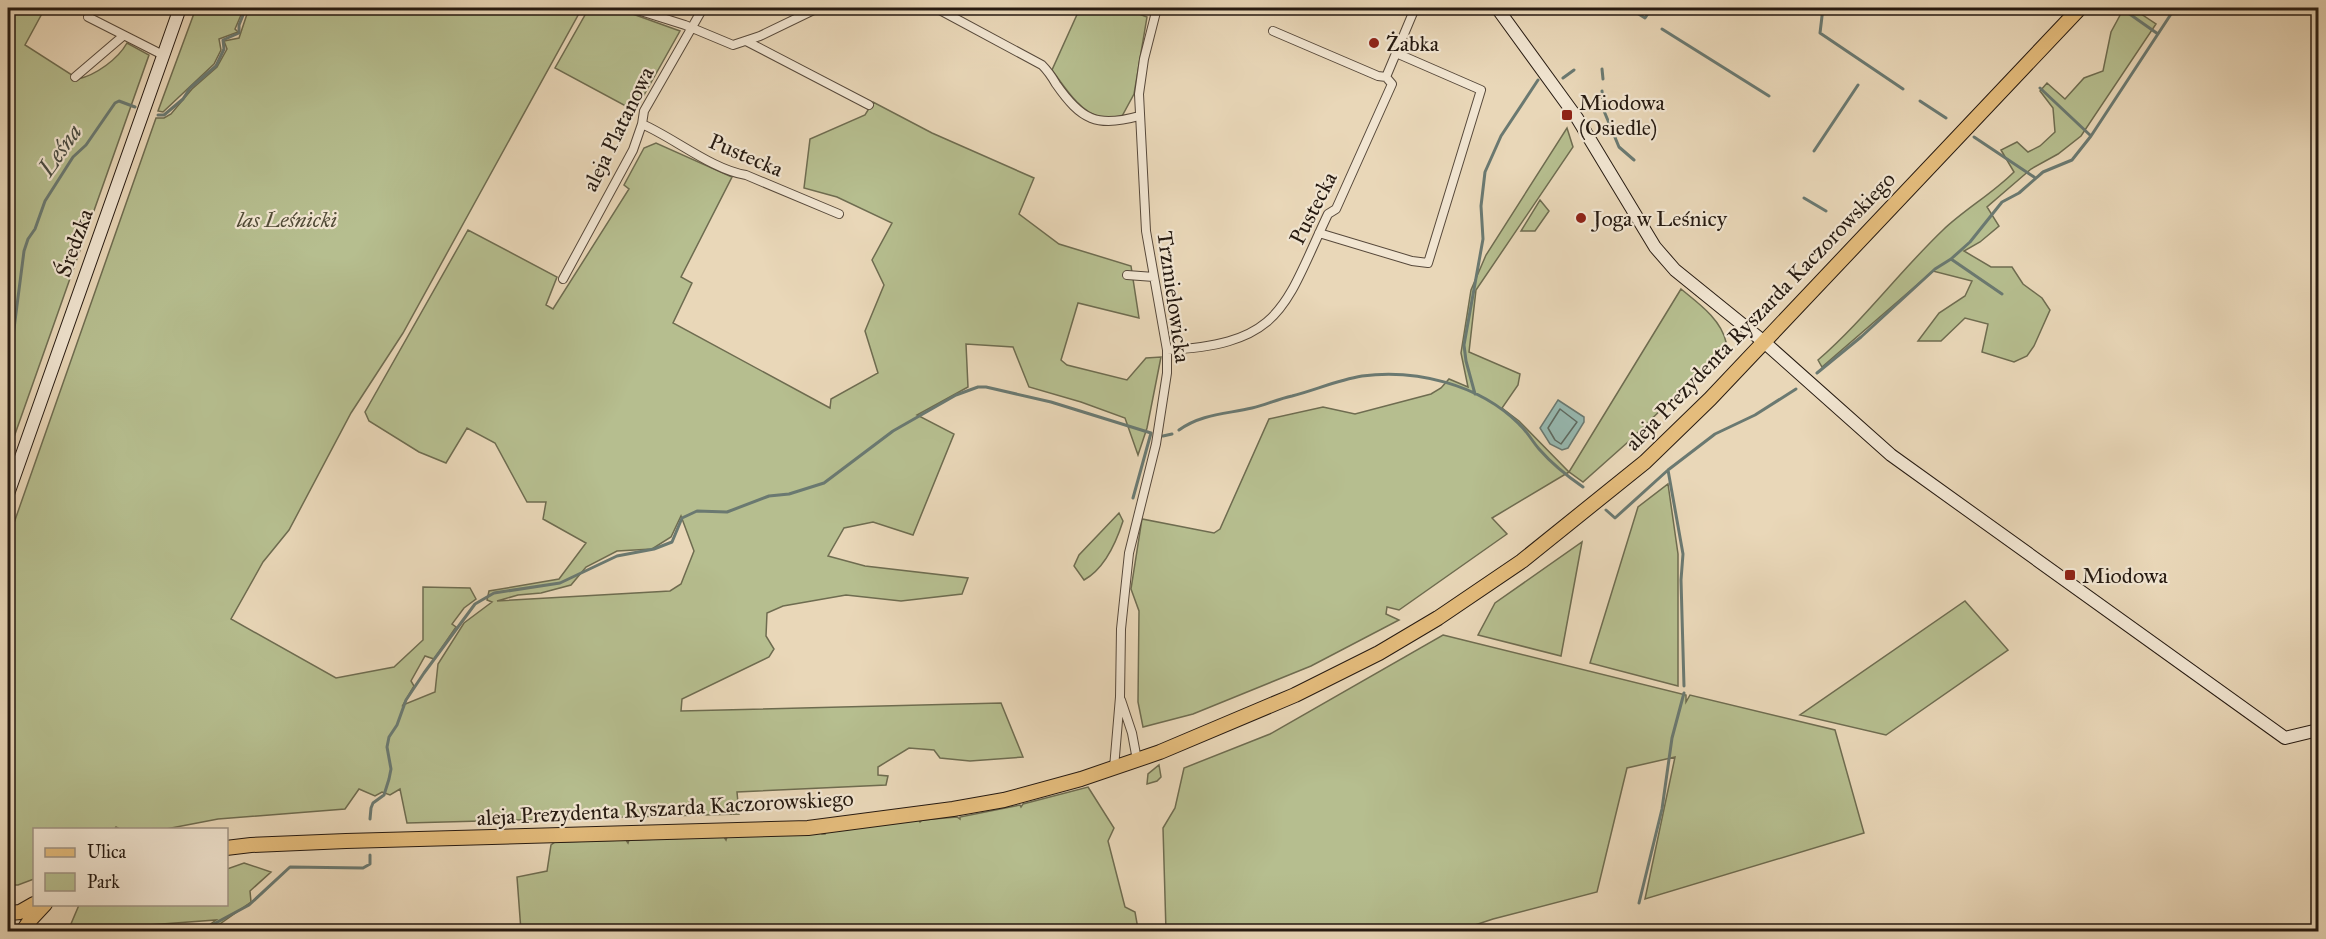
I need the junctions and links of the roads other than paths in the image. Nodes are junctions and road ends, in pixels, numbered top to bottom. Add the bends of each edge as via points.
1 (180, 8) edge
2 (631, 8) edge
3 (703, 8) edge
4 (818, 8) edge
5 (936, 8) edge
6 (1157, 8) edge
7 (1415, 8) edge
8 (1497, 8) edge
9 (2080, 8) edge
10 (88, 17) dead end
11 (691, 27) junction
12 (1273, 31) dead end
13 (123, 36) junction
14 (746, 42) junction
15 (1396, 53) junction
16 (163, 55) junction
17 (1386, 76) junction
18 (75, 77) dead end
19 (869, 105) dead end
20 (1139, 116) junction
21 (642, 124) junction
22 (839, 214) dead end
23 (1319, 232) junction
24 (1127, 275) dead end
25 (1154, 277) junction
26 (563, 279) dead end
27 (1764, 342) junction
28 (1167, 350) junction
29 (8, 494) edge
30 (1120, 697) junction
31 (2319, 730) edge
32 (1137, 760) junction
33 (1114, 768) junction
34 (228, 848) edge
35 (33, 905) edge
36 (43, 906) edge
37 (9, 913) edge
38 (23, 931) edge

1 - 16 street, Średzka
2 - 11 street
3 - 11 street, aleja Platanowa
4 - 14 street
5 - 20 street via 1042,65 1076,108 1091,118 1106,123
6 - 20 street, Trzmielowicka via 1144,59
7 - 15 street, Pustecka
8 - 27 street via 1580,123 1655,247 1676,270
9 - 27 main road, aleja Prezydenta Ryszarda Kaczorowskiego
10 - 13 street
11 - 14 street via 726,44
11 - 21 street, aleja Platanowa via 644,111
12 - 17 street
13 - 16 street
13 - 18 street
14 - 19 street
15 - 17 street, Pustecka
15 - 23 street via 1481,90 1428,263
16 - 29 street, Średzka
17 - 23 street, Pustecka via 1392,84 1336,209 1328,214
20 - 25 street, Trzmielowicka via 1146,231
21 - 22 street, Pustecka via 738,174
21 - 26 street, aleja Platanowa via 633,150
23 - 28 street, Pustecka via 1292,294 1277,315 1229,343
24 - 25 street
25 - 28 street, Trzmielowicka
27 - 31 street via 1891,455 2285,738
27 - 32 main road, aleja Prezydenta Ryszarda Kaczorowskiego via 1645,462 1522,561 1438,618 1295,695
28 - 30 street, Trzmielowicka via 1156,444 1129,553 1121,629
30 - 32 street, Trzmielowicka
30 - 33 street, Trzmielowicka
32 - 33 main road, aleja Prezydenta Ryszarda Kaczorowskiego
33 - 34 main road, aleja Prezydenta Ryszarda Kaczorowskiego via 1004,800 808,828
35 - 37 main road
36 - 38 main road
37 - 38 main road

